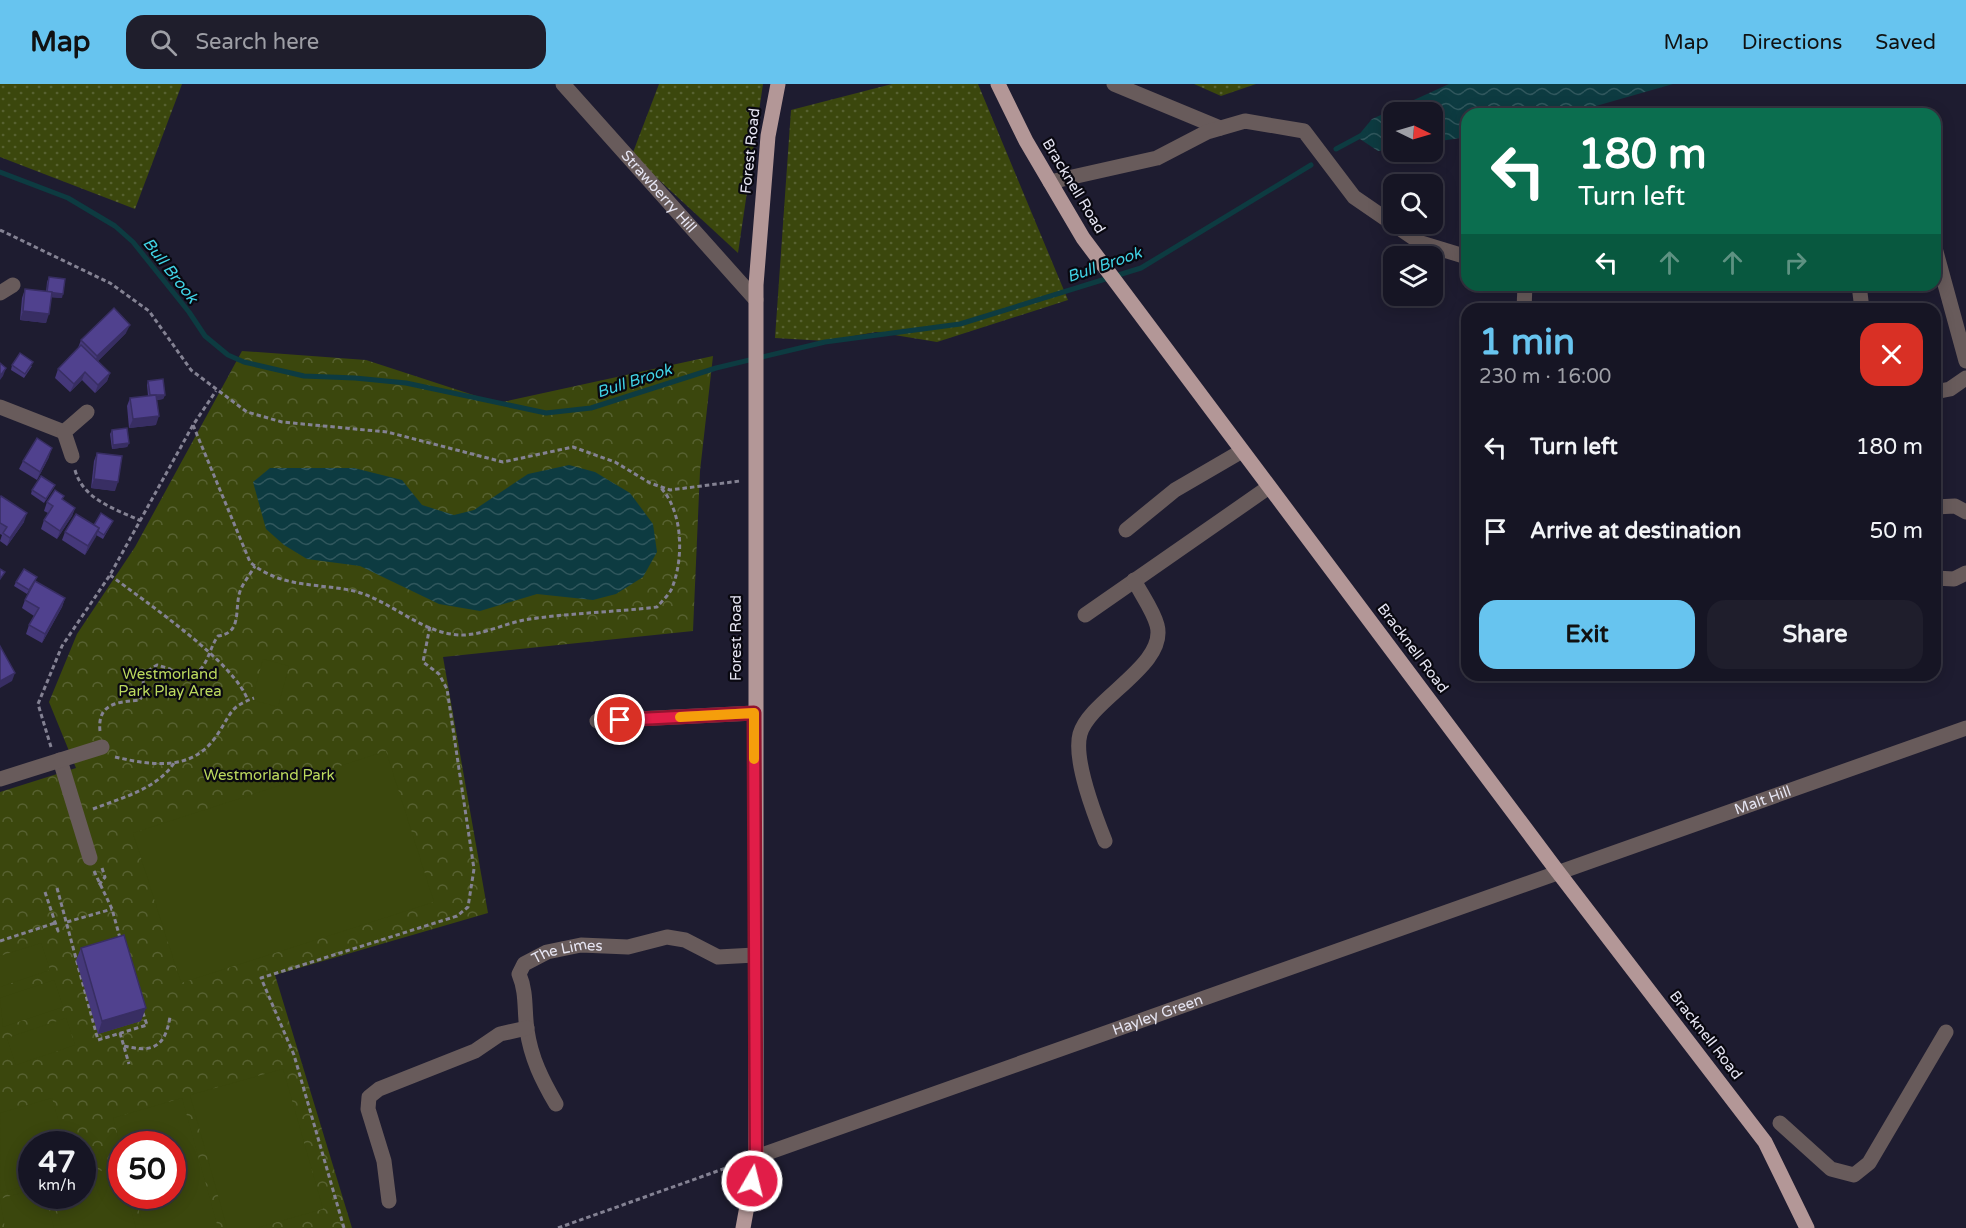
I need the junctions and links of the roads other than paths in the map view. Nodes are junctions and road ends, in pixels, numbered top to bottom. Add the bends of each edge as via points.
1 (563, 84) edge
2 (778, 84) edge
3 (998, 84) edge
4 (1114, 84) edge
5 (1220, 128) junction
6 (1050, 182) junction
7 (1461, 255) edge
8 (1941, 270) edge
9 (756, 300) junction
10 (1966, 361) edge
11 (1966, 378) edge
12 (1941, 391) edge
13 (0, 407) edge
14 (87, 412) dead end
15 (64, 432) junction
16 (1242, 451) junction
17 (72, 456) road end
18 (1269, 487) junction
19 (1941, 507) edge
20 (1966, 512) edge
21 (1126, 530) dead end
22 (1966, 573) edge
23 (1941, 578) edge
24 (1134, 580) junction
25 (1085, 615) dead end
26 (754, 713) junction
27 (597, 721) dead end
28 (1966, 728) edge
29 (102, 747) road end
30 (56, 756) junction
31 (0, 779) edge
32 (1105, 841) dead end
33 (96, 862) road end
34 (1558, 872) junction
35 (755, 955) junction
36 (527, 1028) junction
37 (1946, 1032) dead end
38 (556, 1104) dead end
39 (1780, 1123) dead end
40 (756, 1157) junction
41 (389, 1201) dead end
42 (743, 1228) edge
43 (1807, 1228) edge

1 - 9 street, Strawberry Hill
2 - 9 main road, Forest Road via 768,136
3 - 6 main road, Bracknell Road
4 - 5 street
5 - 6 street via 1157,158
5 - 7 street via 1245,121 1304,131 1354,197 1421,243
6 - 16 main road, Bracknell Road via 1083,238
8 - 10 street
9 - 26 main road, Forest Road
11 - 12 street
13 - 15 street
14 - 15 street
15 - 17 street
16 - 18 main road, Bracknell Road
16 - 21 street via 1175,490
18 - 24 street
18 - 34 main road, Bracknell Road
19 - 20 street via 1955,506
22 - 23 street via 1954,579
24 - 25 street
24 - 32 street via 1158,627 1154,647 1148,660 1092,715 1080,733 1082,768
26 - 27 street
26 - 35 main road, Forest Road
28 - 34 street, Malt Hill
29 - 30 street
30 - 31 street
30 - 33 street
34 - 40 street, Hayley Green
34 - 43 main road, Bracknell Road via 1765,1142
35 - 36 street, The Limes via 718,957 684,940 667,937 628,947 581,945 547,952 524,964 519,974 526,998
35 - 40 main road, Forest Road
36 - 38 street, The Limes via 536,1069
36 - 41 street via 500,1034 474,1051 379,1089 369,1097 368,1109 384,1161
37 - 39 street via 1869,1163 1854,1175 1831,1169
40 - 42 main road, Forest Road

